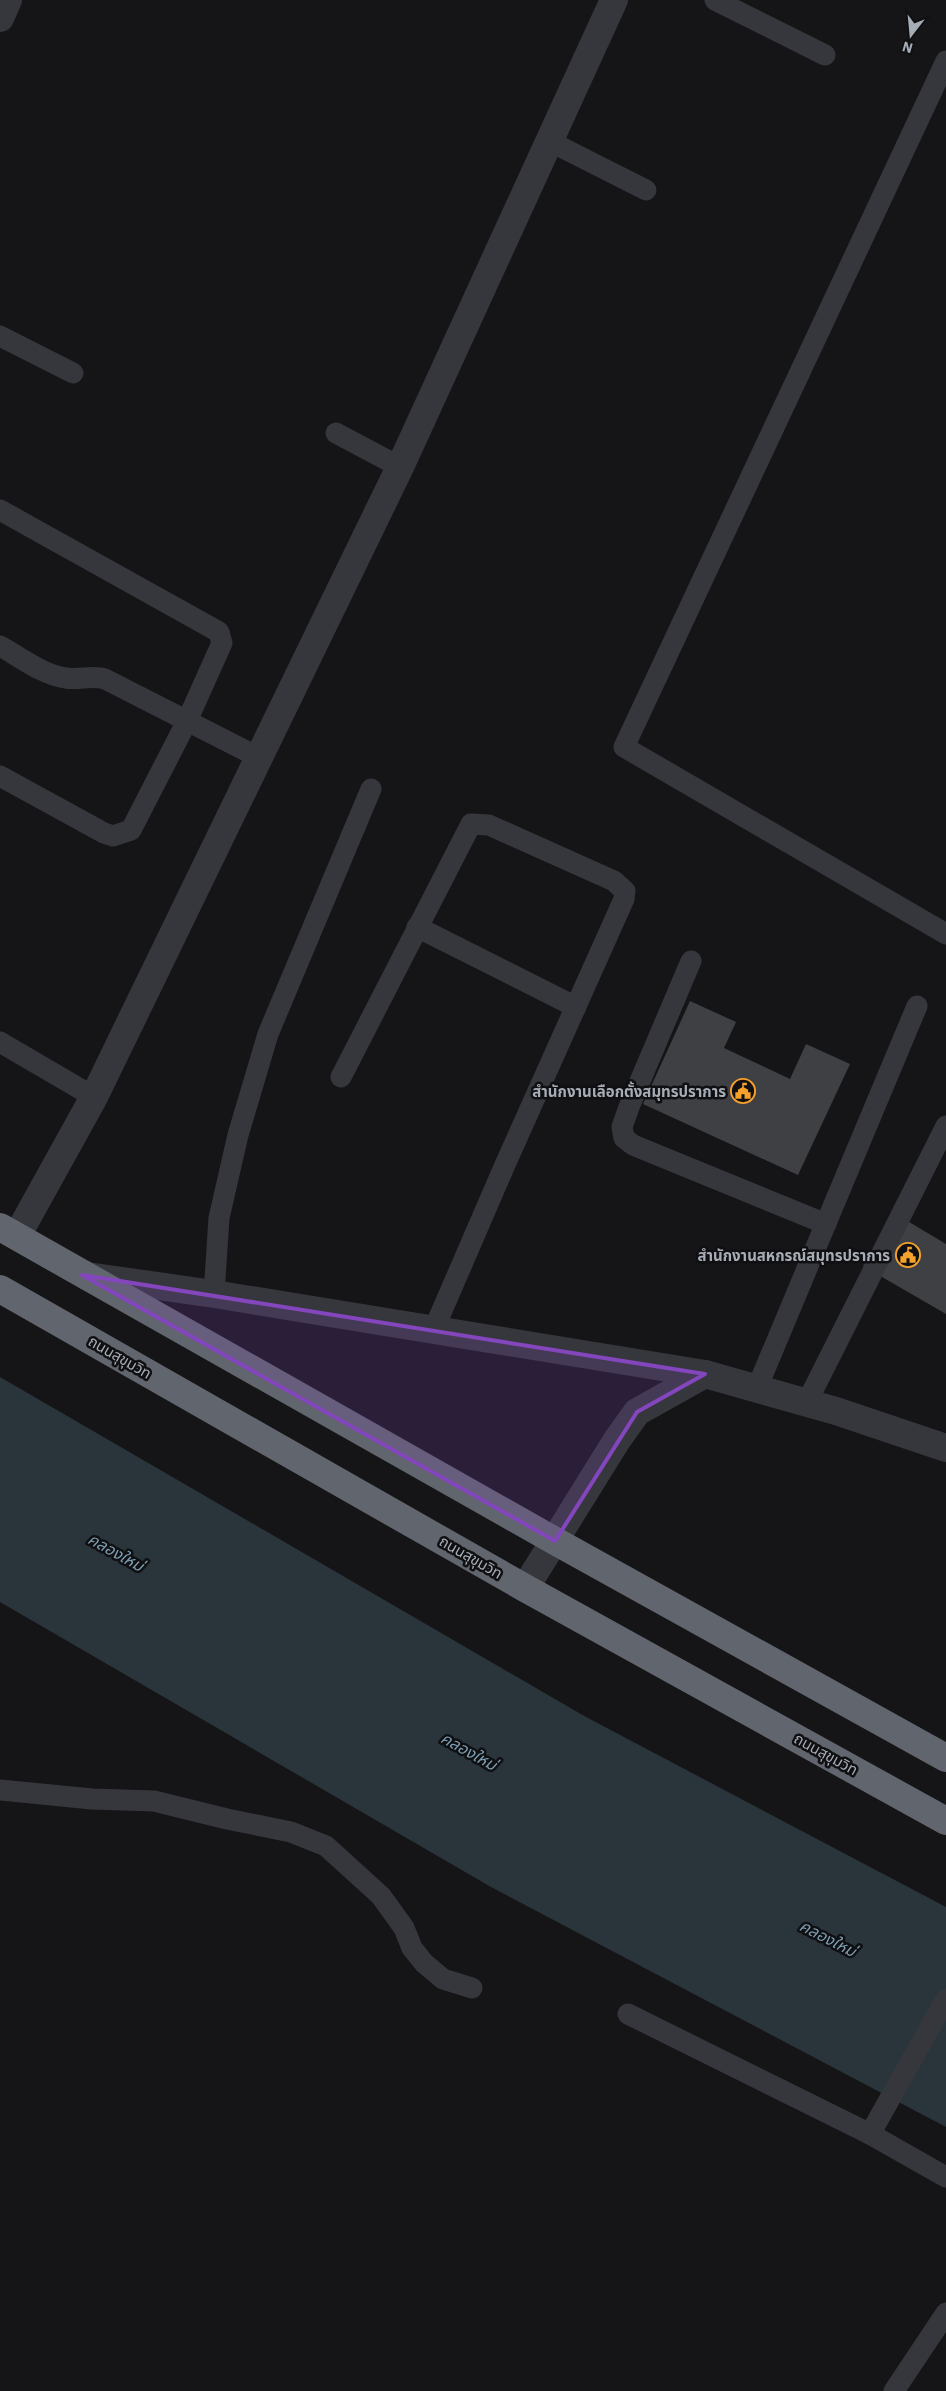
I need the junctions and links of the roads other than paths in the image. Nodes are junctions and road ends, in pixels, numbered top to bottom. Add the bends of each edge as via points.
1 (8, 0) edge
2 (614, 0) edge
3 (715, 0) edge
4 (0, 18) edge
5 (825, 55) dead end
6 (946, 61) edge
7 (549, 141) junction
8 (646, 190) dead end
9 (0, 336) edge
10 (73, 373) dead end
11 (336, 433) dead end
12 (400, 467) junction
13 (0, 510) edge
14 (1, 649) edge
15 (187, 721) junction
16 (258, 757) junction
17 (0, 776) edge
18 (371, 789) dead end
19 (417, 927) junction
20 (946, 934) edge
21 (691, 961) dead end
22 (917, 1006) dead end
23 (576, 1007) junction
24 (0, 1042) edge
25 (341, 1077) dead end
26 (94, 1097) junction
27 (946, 1126) edge
28 (826, 1224) junction
29 (9, 1232) edge
30 (82, 1275) junction
31 (0, 1289) edge
32 (214, 1294) junction
33 (434, 1329) junction
34 (705, 1374) junction
35 (757, 1388) junction
36 (806, 1402) junction
37 (946, 1448) edge
38 (555, 1541) junction
39 (525, 1588) junction
40 (946, 1758) edge
41 (0, 1790) edge
42 (946, 1820) edge
43 (472, 1988) dead end
44 (946, 1999) edge
45 (628, 2014) dead end
46 (870, 2134) junction
47 (946, 2176) edge
48 (946, 2313) edge
49 (894, 2391) edge

1 - 4 street
2 - 7 street
3 - 5 lane
6 - 20 lane via 624,747
7 - 8 lane
7 - 12 street
9 - 10 lane
11 - 12 lane
12 - 16 street
13 - 15 lane via 219,632 221,648
14 - 15 lane via 66,678 96,676 105,679
15 - 16 lane
15 - 17 lane via 131,830 124,834 104,833
16 - 26 street
18 - 32 lane via 268,1034 238,1135 219,1218
19 - 23 lane
19 - 23 lane via 471,824 489,825 614,881 625,891 624,899
19 - 25 lane
21 - 28 lane via 624,1120 624,1138 633,1146
22 - 28 lane
23 - 33 lane
24 - 26 lane
26 - 29 street
27 - 36 lane
28 - 35 lane
29 - 30 highway
30 - 32 street
30 - 38 highway
31 - 39 highway, ถนนสุขุมวิท
32 - 33 street
33 - 34 street
34 - 35 street
34 - 38 street via 637,1412
35 - 36 street
36 - 37 street
38 - 39 street
38 - 40 highway
39 - 42 highway, ถนนสุขุมวิท
41 - 43 lane via 154,1801 291,1832 326,1846 381,1896 424,1963 443,1979
44 - 46 lane
45 - 46 lane
46 - 47 lane
48 - 49 lane

